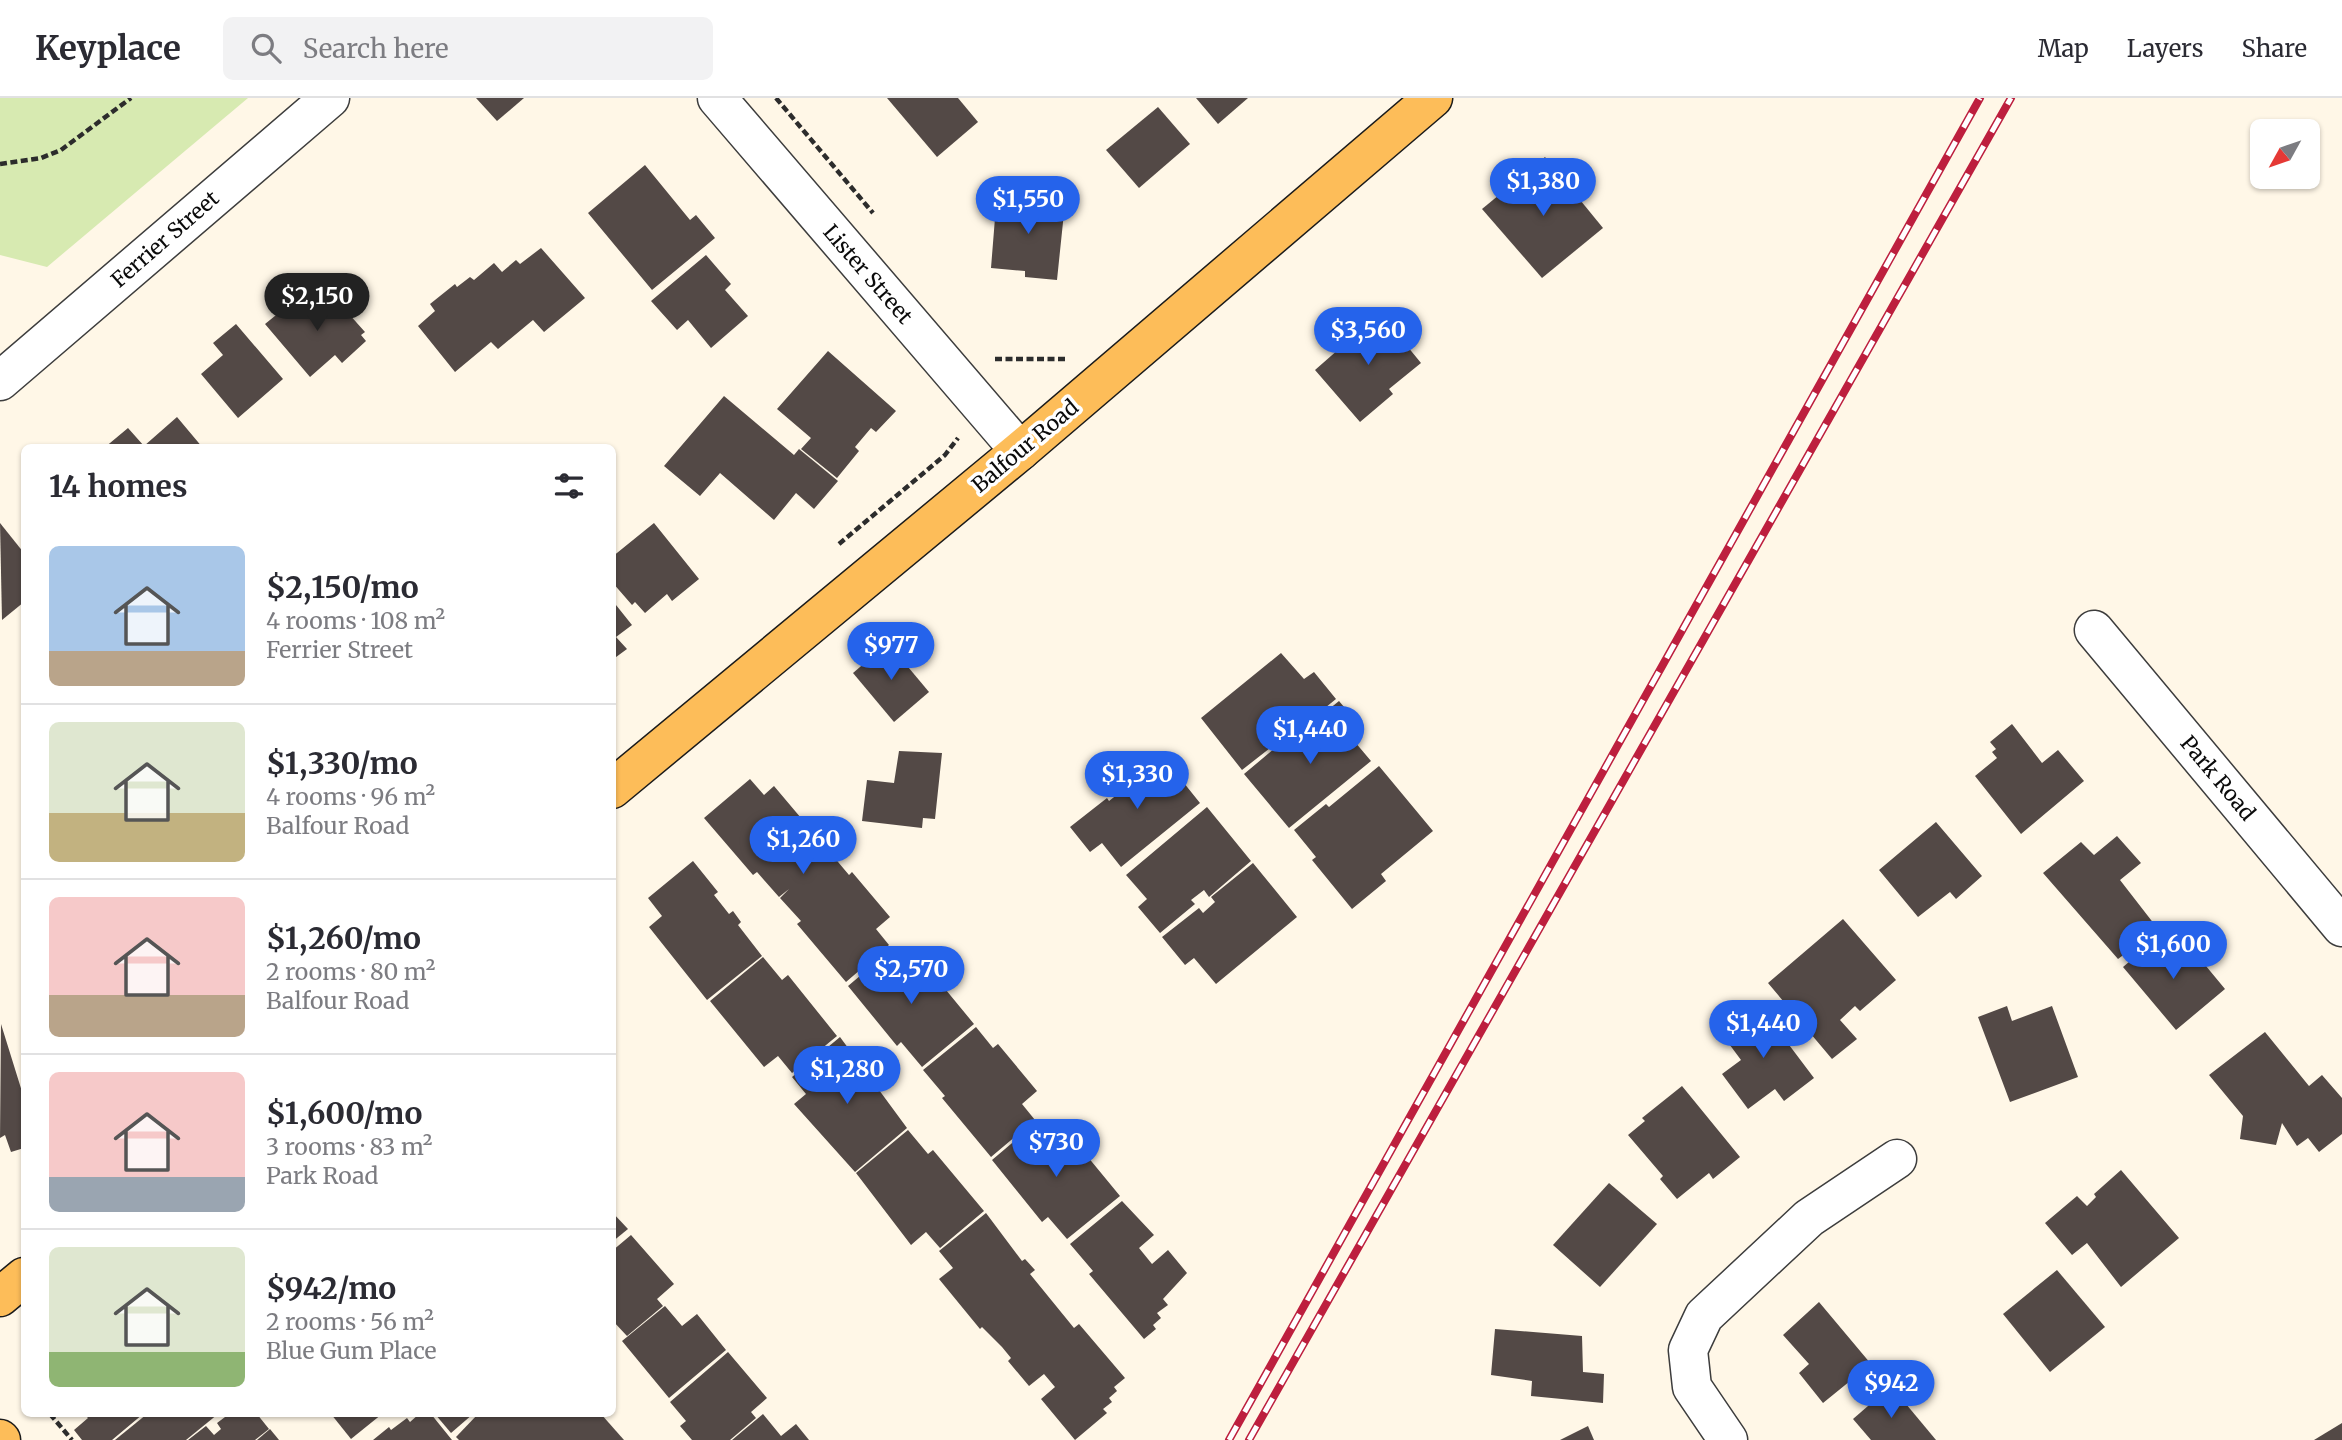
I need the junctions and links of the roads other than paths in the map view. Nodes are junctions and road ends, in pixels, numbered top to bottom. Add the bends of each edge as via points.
1 (330, 98) edge
2 (716, 98) edge
3 (1433, 98) edge
4 (3, 371) edge
5 (1020, 451) junction
6 (2094, 630) dead end
7 (616, 786) edge
8 (2342, 926) edge
9 (1897, 1159) dead end
10 (21, 1280) edge
11 (0, 1297) edge
12 (1728, 1440) edge

1 - 4 street, Ferrier Street
2 - 5 street, Lister Street
3 - 5 main road, Balfour Road
5 - 7 main road, Balfour Road
6 - 8 street, Park Road
9 - 12 street via 1809,1218 1704,1316 1688,1350 1692,1387
10 - 11 main road

